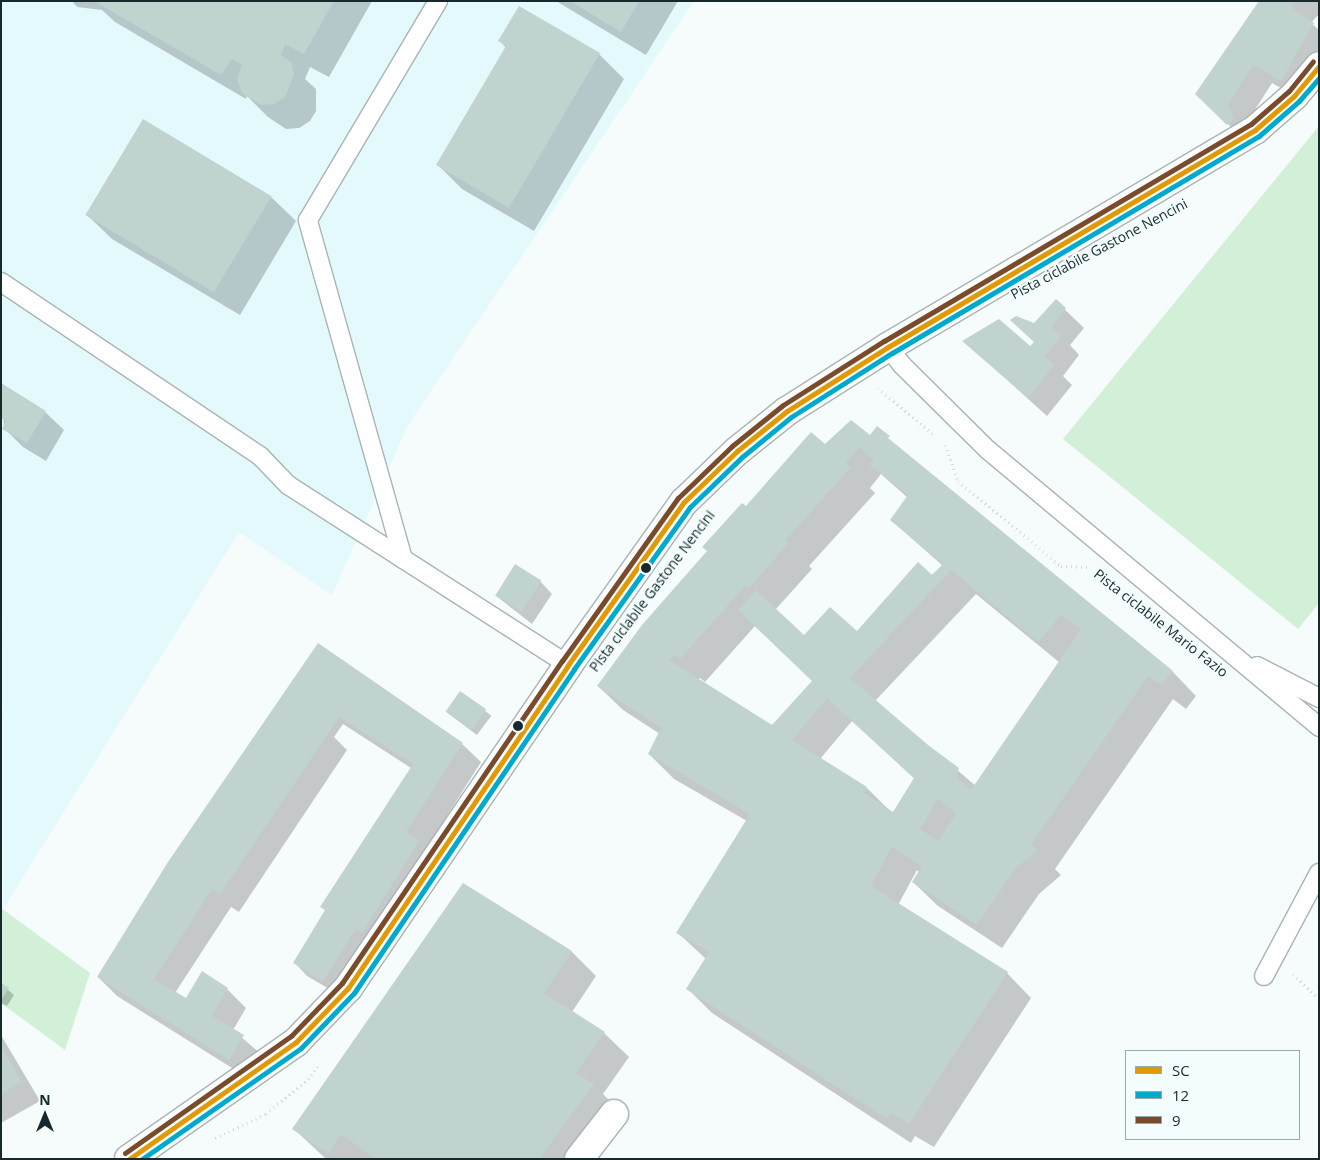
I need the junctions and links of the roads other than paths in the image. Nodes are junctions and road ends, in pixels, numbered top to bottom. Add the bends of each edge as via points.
1 (438, 1) edge
2 (1319, 66) edge
3 (1, 282) edge
4 (895, 356) junction
5 (403, 559) junction
6 (1236, 656) junction
7 (568, 665) junction
8 (1319, 698) edge
9 (1319, 727) edge
10 (1319, 873) edge
11 (1264, 976) dead end
12 (614, 1114) dead end
13 (129, 1159) edge
14 (579, 1159) edge

1 - 5 lane via 308,220
2 - 4 street via 1294,96 1255,130
3 - 5 lane via 261,457 288,485
4 - 6 lane via 988,450
4 - 7 street via 787,411 737,451 684,502
5 - 7 lane
6 - 8 lane
6 - 9 lane
7 - 13 street via 348,988 296,1042
10 - 11 lane
12 - 14 street

